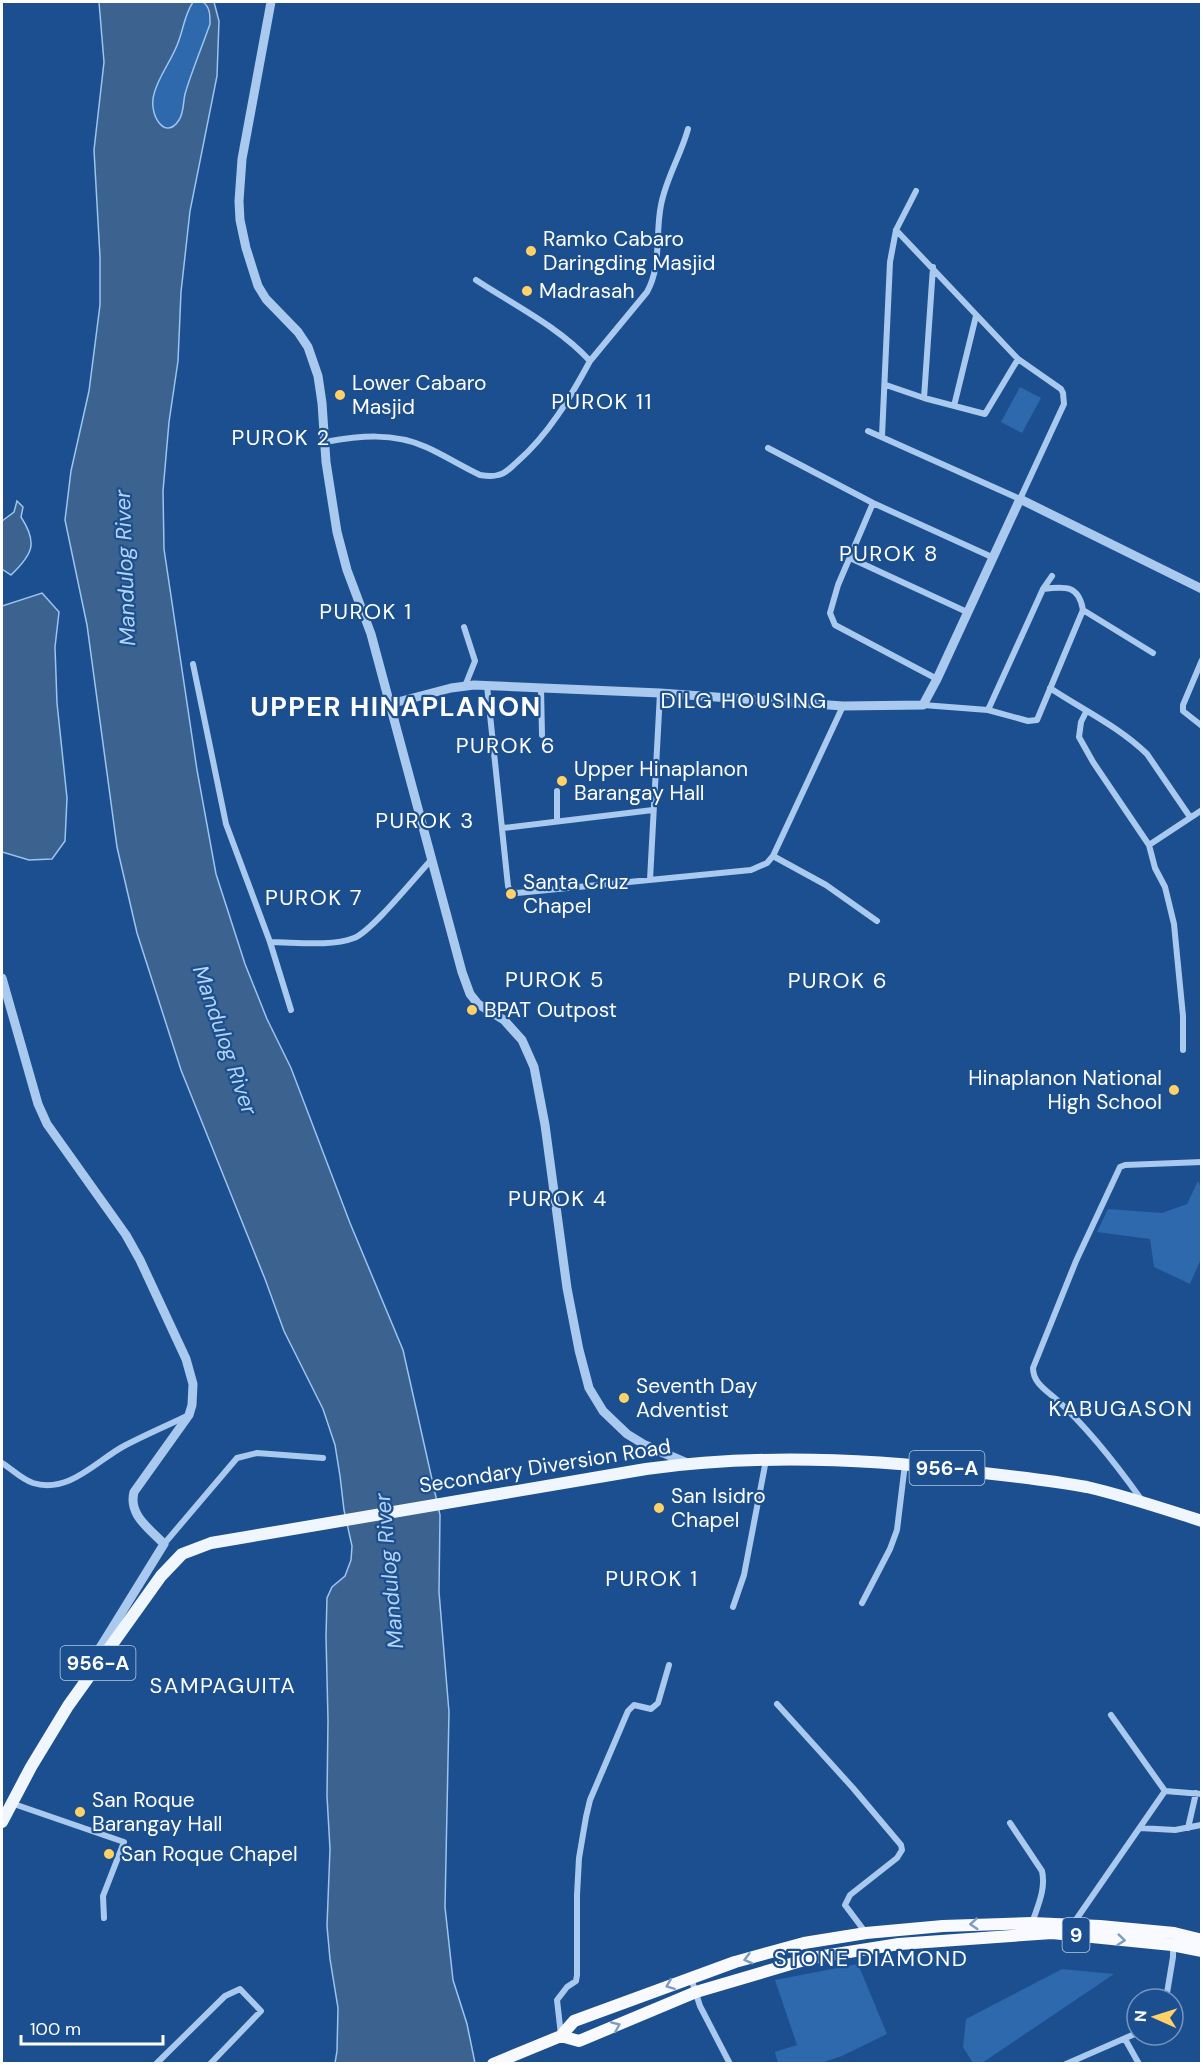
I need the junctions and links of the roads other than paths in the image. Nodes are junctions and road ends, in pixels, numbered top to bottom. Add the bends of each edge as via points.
1 (271, 2) edge
2 (688, 129) dead end
3 (916, 191) dead end
4 (896, 230) junction
5 (933, 267) junction
6 (476, 280) dead end
7 (976, 316) junction
8 (1018, 359) junction
9 (590, 361) junction
10 (885, 385) junction
11 (924, 398) junction
12 (954, 406) junction
13 (868, 431) dead end
14 (882, 436) junction
15 (325, 442) junction
16 (768, 448) dead end
17 (1020, 499) junction
18 (873, 502) junction
19 (850, 558) junction
20 (994, 558) junction
21 (1052, 576) dead end
22 (1043, 589) junction
23 (1202, 590) edge
24 (1083, 610) junction
25 (967, 612) junction
26 (464, 627) dead end
27 (1153, 653) dead end
28 (1202, 660) edge
29 (193, 664) dead end
30 (937, 679) junction
31 (465, 686) junction
32 (488, 686) junction
33 (541, 688) junction
34 (1050, 688) junction
35 (660, 693) junction
36 (390, 704) junction
37 (923, 705) junction
38 (843, 706) junction
39 (988, 710) junction
40 (1086, 712) junction
41 (1202, 726) edge
42 (542, 735) dead end
43 (557, 791) dead end
44 (654, 810) junction
45 (1202, 810) edge
46 (1190, 817) junction
47 (557, 821) junction
48 (502, 828) junction
49 (1149, 845) junction
50 (773, 856) junction
51 (432, 859) junction
52 (650, 880) junction
53 (877, 921) dead end
54 (270, 942) junction
55 (2, 978) edge
56 (291, 1010) dead end
57 (1183, 1050) dead end
58 (1202, 1162) edge
59 (189, 1415) junction
60 (323, 1458) dead end
61 (766, 1460) junction
62 (2, 1463) edge
63 (687, 1463) junction
64 (905, 1463) junction
65 (1143, 1502) junction
66 (1202, 1521) edge
67 (164, 1544) junction
68 (862, 1603) dead end
69 (733, 1607) dead end
70 (669, 1665) dead end
71 (90, 1674) junction
72 (777, 1704) dead end
73 (1111, 1715) dead end
74 (1165, 1791) junction
75 (1199, 1793) edge
76 (11, 1803) junction
77 (2, 1822) edge
78 (1010, 1823) dead end
79 (1201, 1825) edge
80 (1140, 1828) junction
81 (1188, 1828) junction
82 (104, 1918) dead end
83 (1032, 1923) junction
84 (1073, 1924) junction
85 (866, 1933) junction
86 (1173, 1939) junction
87 (1202, 1940) edge
88 (1202, 1951) edge
89 (691, 1978) junction
90 (1168, 1987) edge
91 (696, 1992) junction
92 (561, 2036) junction
93 (1125, 2039) edge
94 (1129, 2047) edge
95 (156, 2064) edge
96 (210, 2064) edge
97 (493, 2064) edge
98 (730, 2064) edge
99 (1066, 2064) edge
100 (1139, 2064) edge

1 - 15 street via 242,159 240,220 258,286 298,332 314,362
2 - 9 street via 661,203 653,281
3 - 4 street
4 - 5 street
4 - 10 street via 888,287
5 - 7 street
5 - 11 street
6 - 9 street via 558,331
7 - 8 street
7 - 12 street
8 - 12 street via 985,414
8 - 17 street via 1061,389 1064,399
9 - 15 street via 548,430 498,476 480,475 401,438 376,435
10 - 11 street
10 - 14 street
11 - 12 street
13 - 14 street
14 - 17 street
15 - 36 street via 337,532
16 - 18 street
17 - 20 street
17 - 23 street
18 - 19 street
18 - 20 street
19 - 25 street
19 - 30 street via 830,613 835,625
20 - 25 street
21 - 22 street
22 - 24 street via 1076,591
22 - 39 street
24 - 27 street
24 - 34 street
25 - 30 street
26 - 31 street via 475,661
28 - 41 street via 1183,705 1186,715
29 - 54 street via 226,824
30 - 37 street
31 - 32 street
31 - 36 street
32 - 33 street
32 - 48 street
33 - 35 street
33 - 42 street
34 - 39 street via 1035,721
34 - 40 street
35 - 38 street
35 - 44 street
36 - 51 street
37 - 38 street
37 - 39 street
38 - 50 street
40 - 46 street via 1123,732 1148,754
40 - 49 street via 1079,737
43 - 47 street
44 - 47 street
44 - 52 street
45 - 46 street
46 - 49 street
47 - 48 street
48 - 52 street via 508,886 513,893
49 - 57 street via 1174,924
50 - 52 street via 751,870
50 - 53 street via 826,885
51 - 54 street via 354,938 341,942
51 - 63 street via 470,994 513,1028 534,1067 567,1288 589,1388 603,1411 627,1434
54 - 56 street
55 - 59 street via 47,1124 126,1236 186,1359 193,1384
58 - 65 street via 1120,1167 1076,1261 1033,1368 1035,1380 1098,1443
59 - 62 street via 124,1445 80,1476 62,1483 33,1483
59 - 67 street via 132,1499 137,1516
60 - 67 street via 241,1455
61 - 63 main road, Secondary Diversion Road / 956-A
61 - 64 main road, Secondary Diversion Road / 956-A
61 - 69 street via 744,1575
63 - 71 main road, Secondary Diversion Road / 956-A via 228,1539 190,1550 175,1559 161,1576
64 - 65 main road, Secondary Diversion Road / 956-A via 1057,1482
64 - 68 street via 897,1530
65 - 66 main road, Secondary Diversion Road / 956-A
67 - 71 street via 96,1654
70 - 92 street via 655,1707 634,1705 628,1711 585,1817 579,1858 577,1975 557,2000
71 - 76 main road, Secondary Diversion Road / 956-A
72 - 85 street via 901,1845 897,1858 850,1895 845,1905
73 - 74 street
74 - 75 street
74 - 80 street
75 - 81 street
76 - 77 main road, Secondary Diversion Road / 956-A
76 - 82 street via 124,1842 103,1896
78 - 83 street via 1044,1880
79 - 81 street
80 - 81 street
80 - 84 street
83 - 84 highway, 9
83 -> 85 highway, 9
84 - 86 highway, 9
85 -> 89 highway, 9 via 804,1943
86 - 87 highway, 9
86 - 88 highway, 9
86 - 90 street
91 -> 86 highway, 9 via 811,1958 899,1944 1052,1933
89 - 91 street
89 -> 92 highway, 9 via 574,2021
92 -> 91 highway, 9 via 579,2041
91 - 98 street
92 - 97 highway, 9
93 - 99 street
94 - 100 street
95 - 96 street via 225,1996 240,1989 261,2011

